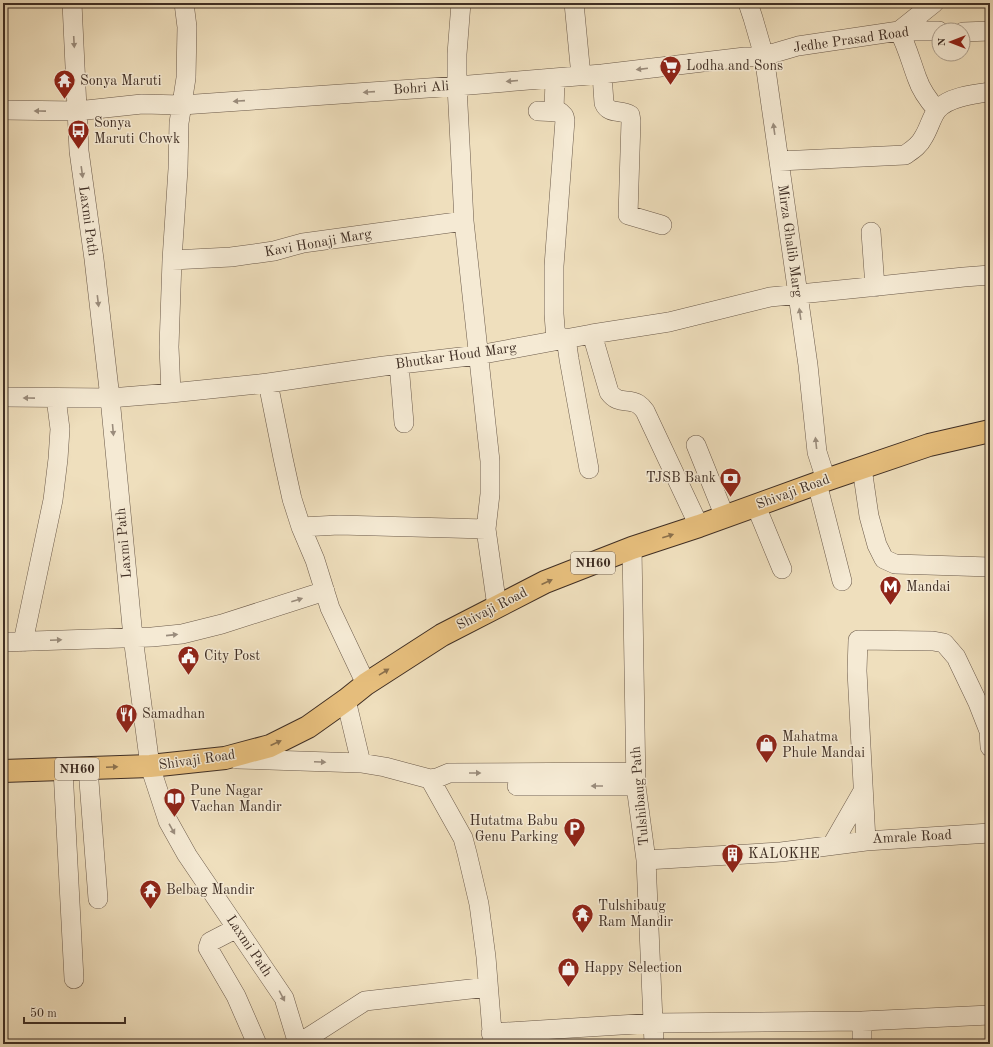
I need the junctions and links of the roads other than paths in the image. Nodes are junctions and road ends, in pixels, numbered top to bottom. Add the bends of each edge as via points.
1 (72, 3) edge
2 (184, 3) edge
3 (461, 3) edge
4 (574, 3) edge
5 (748, 3) edge
6 (934, 3) edge
7 (899, 31) junction
8 (931, 31) edge
9 (990, 31) edge
10 (971, 32) edge
11 (764, 56) junction
12 (602, 74) junction
13 (581, 76) junction
14 (555, 78) junction
15 (457, 86) junction
16 (990, 92) edge
17 (182, 105) junction
18 (3, 110) edge
19 (937, 110) junction
20 (77, 111) junction
21 (779, 161) junction
22 (464, 221) junction
23 (662, 225) dead end
24 (871, 232) dead end
25 (172, 260) junction
26 (990, 275) edge
27 (875, 287) junction
28 (798, 294) junction
29 (592, 334) junction
30 (561, 339) junction
31 (478, 354) junction
32 (399, 364) junction
33 (268, 383) junction
34 (171, 393) junction
35 (3, 397) edge
36 (56, 398) junction
37 (110, 398) junction
38 (404, 423) dead end
39 (990, 431) edge
40 (696, 445) dead end
41 (862, 468) junction
42 (589, 469) dead end
43 (822, 482) junction
44 (756, 506) junction
45 (725, 516) junction
46 (699, 526) junction
47 (301, 527) junction
48 (486, 529) junction
49 (632, 548) junction
50 (990, 567) edge
51 (782, 569) dead end
52 (842, 581) dead end
53 (325, 591) junction
54 (497, 607) junction
55 (133, 638) junction
56 (3, 642) edge
57 (24, 642) junction
58 (366, 684) junction
59 (346, 700) junction
60 (990, 737) edge
61 (225, 758) junction
62 (361, 763) junction
63 (150, 766) junction
64 (88, 768) junction
65 (62, 769) junction
66 (3, 772) edge
67 (434, 779) junction
68 (636, 779) junction
69 (863, 791) junction
70 (990, 833) edge
71 (866, 841) junction
72 (832, 845) junction
73 (646, 860) junction
74 (98, 898) dead end
75 (237, 928) junction
76 (74, 979) dead end
77 (488, 987) junction
78 (990, 1015) edge
79 (862, 1020) junction
80 (653, 1023) junction
81 (492, 1039) edge
82 (257, 1044) edge
83 (297, 1044) edge
84 (654, 1044) edge
85 (862, 1044) edge

1 -> 20 street, Laxmi Path
2 - 17 street via 187,27 186,78
3 - 15 street
4 - 13 street
5 - 11 street, Mirza Ghalib Marg
6 - 7 street
7 - 8 street, Jedhe Prasad Road
7 - 11 street, Jedhe Prasad Road via 798,46
7 - 19 street via 917,80
9 - 10 street
11 -> 12 street, Bohri Ali
21 -> 11 street, Mirza Ghalib Marg
12 - 13 street, Bohri Ali
12 - 23 street via 606,108 630,115 628,216
13 - 14 street, Bohri Ali
14 -> 15 street, Bohri Ali
14 - 30 street via 546,111 560,112 565,120 554,266 554,314
15 -> 17 street, Bohri Ali
15 - 22 street
16 - 19 street via 960,97
17 - 20 street, Bohri Ali via 142,104
17 - 25 street
20 -> 18 street, Bohri Ali
19 - 21 street via 923,139 916,148 905,155
20 -> 37 street, Laxmi Path via 79,151
21 - 28 street, Mirza Ghalib Marg
22 - 25 street, Kavi Honaji Marg via 303,243 274,251 231,257
22 - 31 street
24 - 27 street
25 - 34 street via 169,348
26 - 27 street, Bhutkar Houd Marg
27 - 28 street, Bhutkar Houd Marg
28 - 29 street, Bhutkar Houd Marg via 770,297 668,322
43 -> 28 street, Mirza Ghalib Marg
29 - 30 street, Bhutkar Houd Marg
29 - 46 street via 609,392 618,400 637,403 645,411
30 - 31 street, Bhutkar Houd Marg
30 - 42 street via 569,359
31 - 32 street, Bhutkar Houd Marg
31 - 48 street via 490,461
32 - 33 street, Bhutkar Houd Marg
32 - 38 street
33 - 34 street, Bhutkar Houd Marg
33 - 47 street via 292,499
34 - 37 street, Bhutkar Houd Marg
36 -> 35 street, Bhutkar Houd Marg
36 - 37 street, Bhutkar Houd Marg
36 - 57 street via 60,430 56,478
37 -> 55 street, Laxmi Path
39 - 41 highway, Shivaji Road / NH60 via 928,445
40 - 45 street
41 - 43 highway, Shivaji Road / NH60
41 - 50 street via 869,516 877,546 884,559 895,564
43 - 44 highway, Shivaji Road / NH60
43 - 52 street
44 - 45 highway, Shivaji Road / NH60
44 - 51 street
45 - 46 highway, Shivaji Road / NH60
49 -> 46 highway, Shivaji Road / NH60
47 - 48 street via 339,525
47 - 53 street
48 - 54 street
54 -> 49 highway, Shivaji Road / NH60 via 545,582
49 - 68 street, Tulshibaug Path
55 -> 53 street via 182,634
53 - 58 street via 330,608
58 -> 54 highway, Shivaji Road / NH60 via 442,635
57 -> 55 street
55 - 63 street, Laxmi Path
56 - 57 street
58 - 59 highway, Shivaji Road / NH60
61 -> 59 highway, Shivaji Road / NH60 via 270,746 308,727
59 - 62 street
60 - 69 street, Amrale Road via 978,703 956,657 944,643 858,640 857,671
61 -> 62 street
61 - 63 highway, Shivaji Road / NH60
62 - 67 street
64 -> 63 highway, Shivaji Road / NH60
63 -> 75 street, Laxmi Path via 168,821 187,855
64 - 65 highway, Shivaji Road / NH60
64 - 74 street
65 - 66 highway, Shivaji Road / NH60
65 - 76 street
67 - 68 street via 450,786
67 - 77 street via 467,853 479,904
68 - 73 street, Tulshibaug Path
69 - 71 street, Amrale Road
69 - 72 street
70 - 71 street, Amrale Road
71 - 72 street
72 - 73 street via 781,852
73 - 80 street, Tulshibaug Path
75 - 82 street via 210,942 208,948 236,996
75 -> 83 street, Laxmi Path via 284,998
77 - 81 street
77 - 83 street via 365,1001
78 - 79 street
79 - 80 street
79 - 85 street
80 - 81 street
80 - 84 street, Tulshibaug Path

